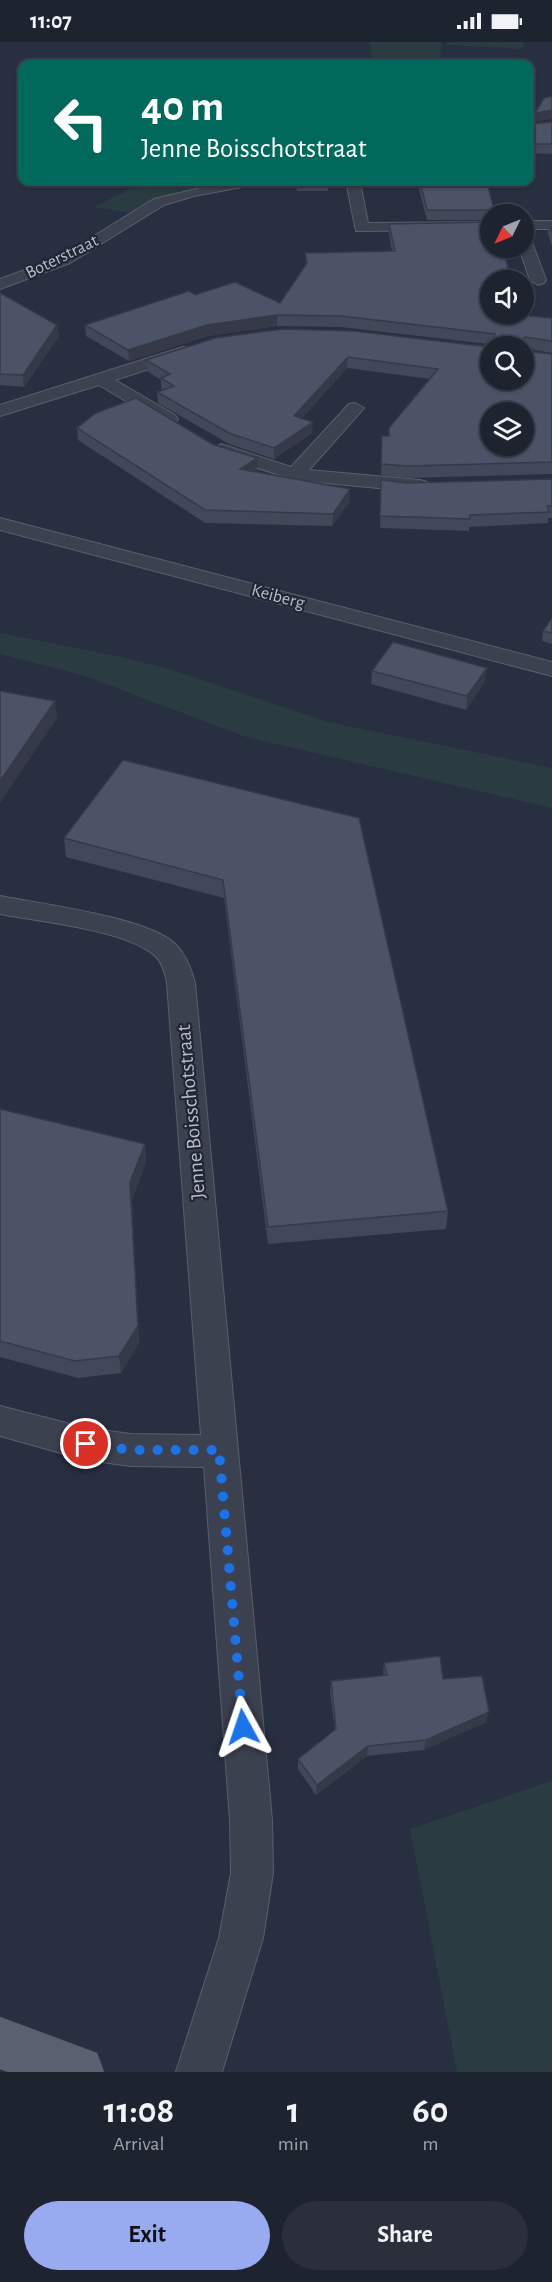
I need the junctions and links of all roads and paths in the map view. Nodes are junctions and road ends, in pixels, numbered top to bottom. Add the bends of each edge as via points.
1 (228, 186) edge
2 (354, 186) edge
3 (534, 225) edge
4 (552, 225) edge
5 (480, 226) edge
6 (361, 228) junction
7 (365, 246) dead end
8 (530, 258) edge
9 (538, 280) dead end
10 (0, 284) edge
11 (202, 346) edge
12 (100, 379) junction
13 (356, 408) dead end
14 (0, 411) edge
15 (183, 428) edge
16 (202, 439) edge
17 (296, 474) junction
18 (440, 485) edge
19 (1, 525) edge
20 (552, 669) edge
21 (0, 905) edge
22 (0, 1421) edge
23 (219, 1450) junction
24 (0, 2043) edge
25 (78, 2072) edge
26 (199, 2072) edge

1 - 10 street, Boterstraat via 170,198 65,260
2 - 6 street
3 - 4 street
5 - 6 street
6 - 7 street
8 - 9 street
11 - 12 street
12 - 14 street
12 - 15 street
13 - 17 street
16 - 17 street via 221,450
17 - 18 street via 407,486
19 - 20 street, Keiberg
21 - 23 street, Jenne Boisschotstraat via 138,935 161,947 178,970
22 - 23 street via 86,1444 131,1450
23 - 26 street, Jenne Boisschotstraat via 250,1808 252,1873 241,1938
24 - 25 main road

